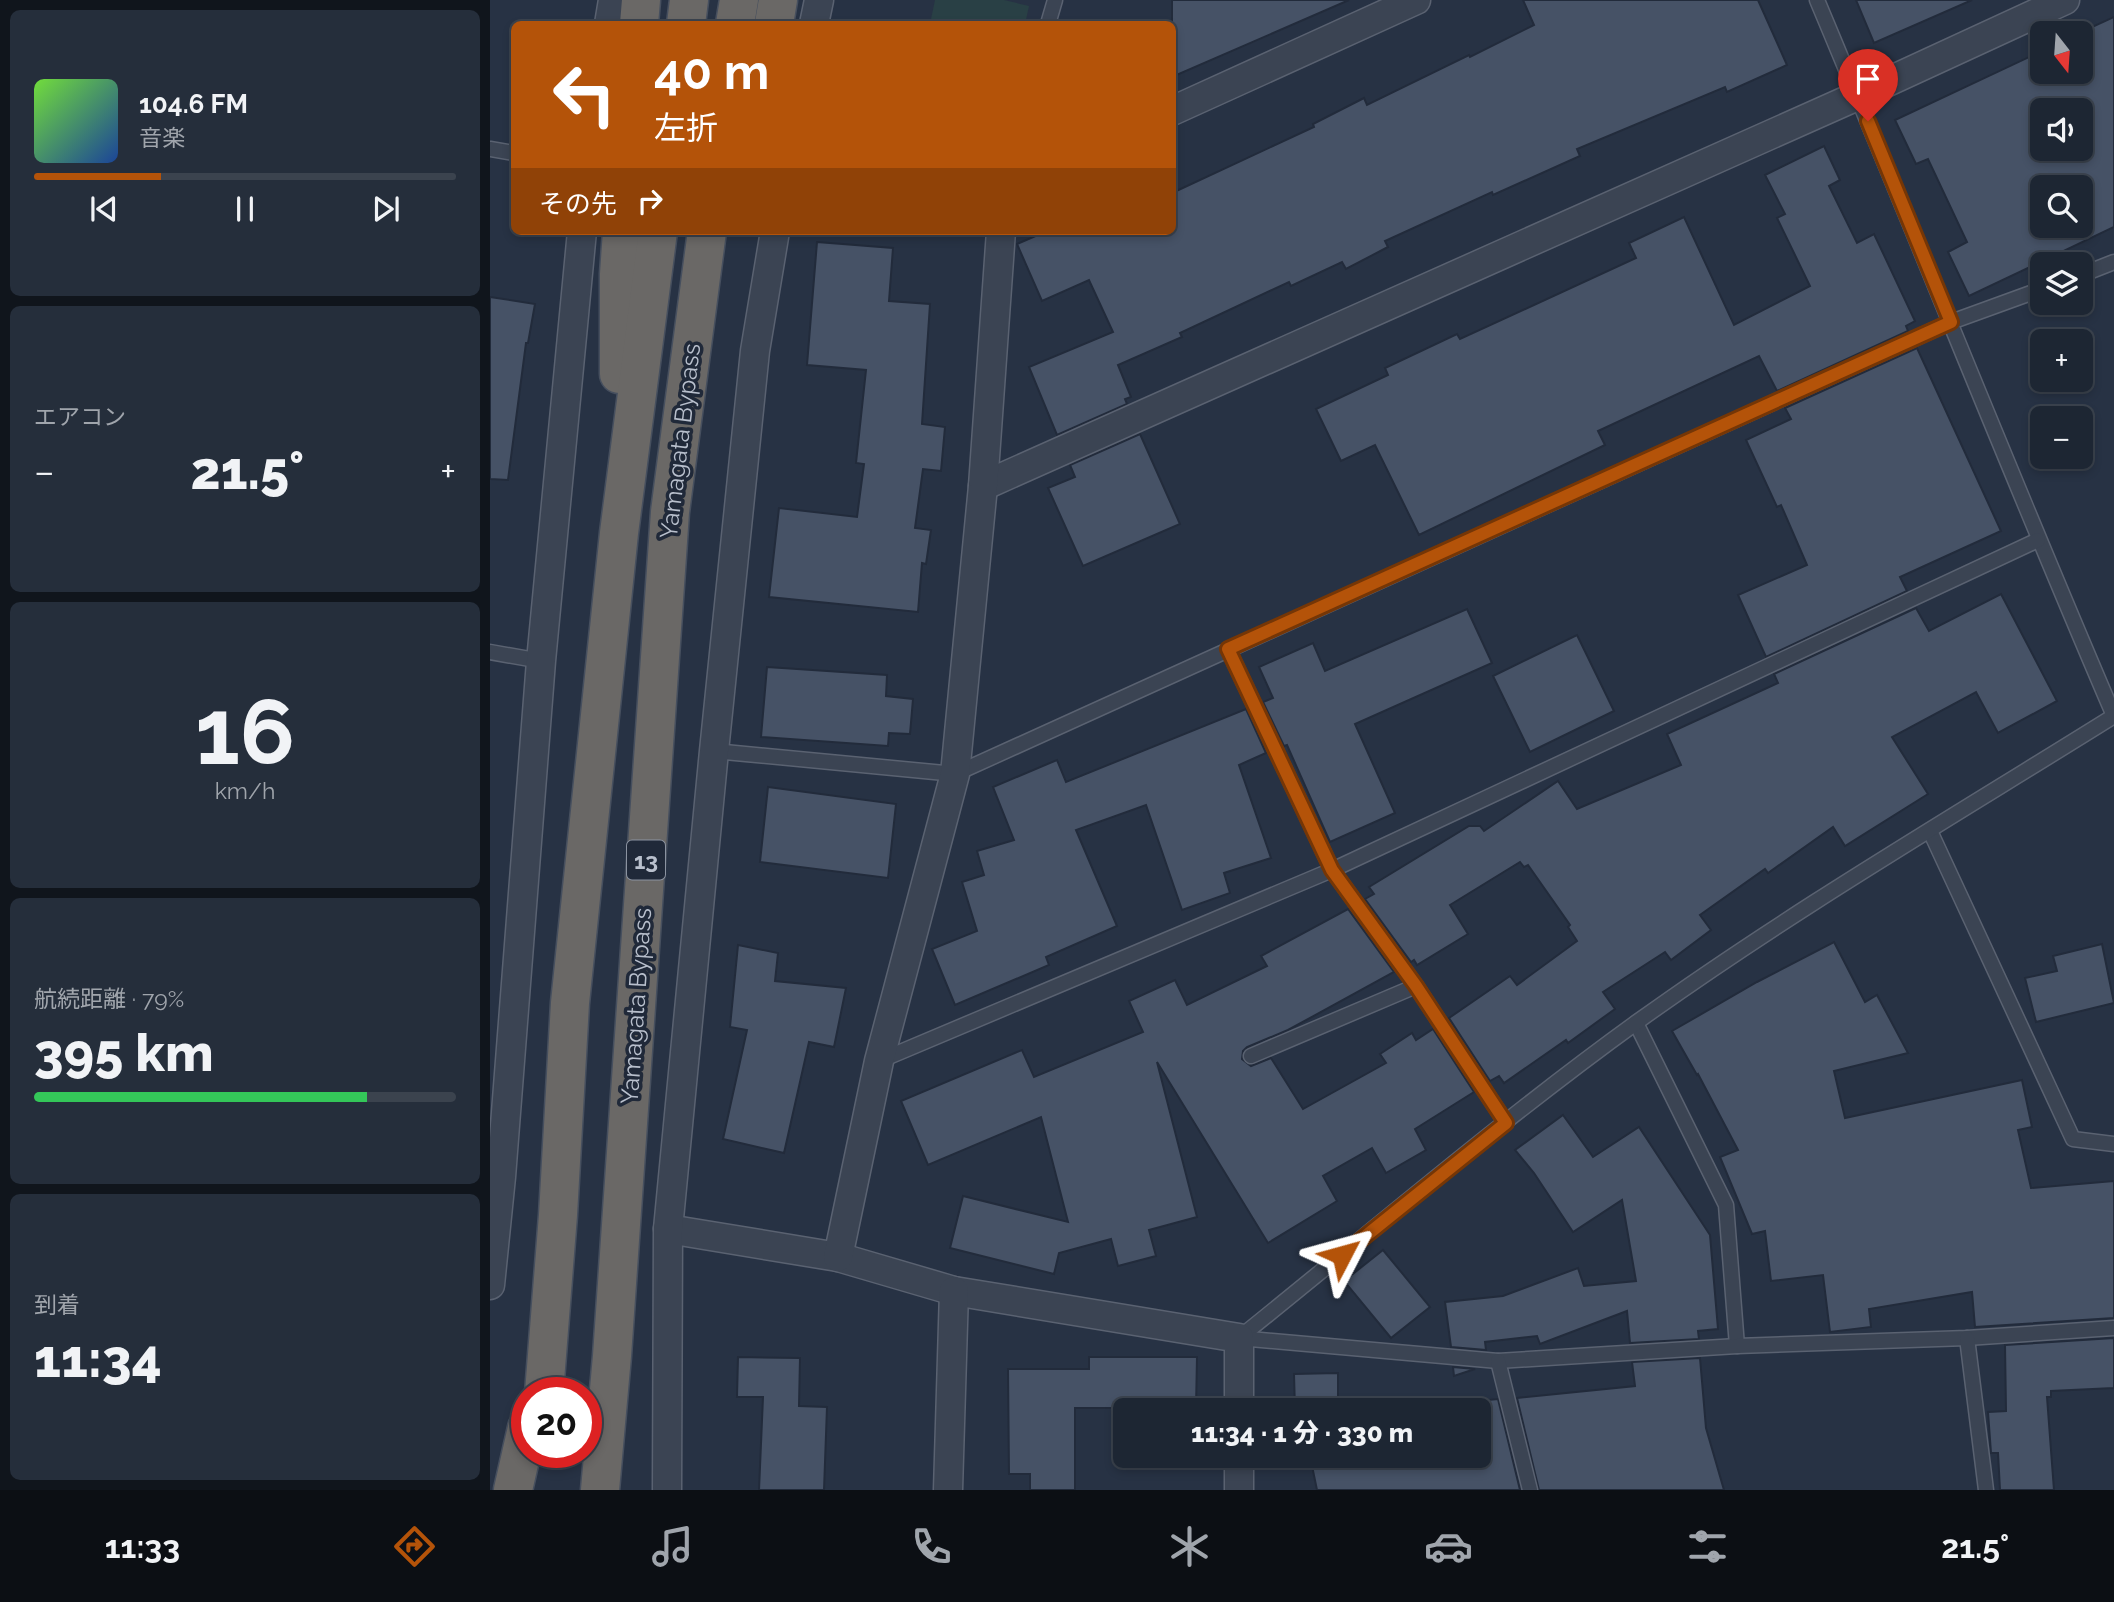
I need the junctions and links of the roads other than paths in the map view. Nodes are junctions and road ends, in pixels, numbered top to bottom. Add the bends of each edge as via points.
1 (613, 0) edge
2 (641, 0) edge
3 (690, 0) edge
4 (778, 0) edge
5 (819, 0) edge
6 (1055, 0) edge
7 (1416, 0) edge
8 (1817, 0) edge
9 (2065, 0) edge
10 (610, 21) edge
11 (639, 21) edge
12 (686, 21) edge
13 (774, 21) edge
14 (815, 21) edge
15 (1049, 21) edge
16 (1857, 96) junction
17 (1176, 109) edge
18 (490, 149) edge
19 (511, 152) edge
20 (582, 235) edge
21 (622, 235) edge
22 (657, 235) edge
23 (707, 235) edge
24 (733, 235) edge
25 (774, 235) edge
26 (1001, 235) edge
27 (2114, 262) edge
28 (2093, 270) edge
29 (2030, 293) edge
30 (1951, 322) junction
31 (983, 486) junction
32 (670, 512) junction
33 (620, 533) junction
34 (2038, 540) junction
35 (1228, 649) junction
36 (490, 652) edge
37 (541, 661) junction
38 (2114, 716) edge
39 (714, 751) junction
40 (955, 774) junction
41 (1930, 831) junction
42 (1332, 870) junction
43 (1416, 986) junction
44 (1636, 1023) junction
45 (1251, 1056) dead end
46 (879, 1061) junction
47 (1506, 1123) junction
48 (2114, 1144) edge
49 (496, 1175) edge
50 (668, 1229) junction
51 (838, 1257) junction
52 (490, 1285) edge
53 (954, 1291) junction
54 (2114, 1328) edge
55 (548, 1331) junction
56 (1239, 1338) junction
57 (1967, 1338) junction
58 (1737, 1346) junction
59 (612, 1356) junction
60 (1498, 1362) junction
61 (538, 1377) edge
62 (545, 1377) edge
63 (1239, 1398) edge
64 (518, 1468) edge
65 (538, 1468) edge
66 (1239, 1468) edge
67 (513, 1490) edge
68 (537, 1490) edge
69 (600, 1490) edge
70 (621, 1490) edge
71 (667, 1490) edge
72 (948, 1490) edge
73 (1239, 1490) edge
74 (1530, 1490) edge
75 (1986, 1490) edge

1 - 10 street
2 - 11 highway
3 - 12 highway
4 - 13 highway
5 - 14 street
6 - 15 lane
7 - 17 street
8 - 16 lane
9 - 16 street
16 - 30 lane
16 - 31 street
18 - 19 lane
20 - 37 street
21 - 33 highway
22 - 33 highway, Yamagata Bypass
23 - 32 highway, Yamagata Bypass / 13
24 - 32 highway
25 - 39 street via 755,351
26 - 31 street
27 - 28 lane
29 - 30 lane
30 - 34 lane
30 - 35 lane
31 - 40 street
32 - 59 highway, Yamagata Bypass / 13
33 - 55 highway, Yamagata Bypass via 570,1003
34 - 38 lane
34 - 42 lane
35 - 40 lane
35 - 42 lane
36 - 37 lane
37 - 49 street
38 - 41 lane
39 - 40 lane
39 - 50 street
40 - 46 street
41 - 44 lane via 1774,928
41 - 48 lane via 2073,1139
42 - 43 lane
42 - 46 lane
43 - 45 lane
43 - 47 lane
44 - 47 lane
44 - 58 lane via 1726,1205
46 - 51 street
47 - 56 lane
49 - 52 street
50 - 51 street
50 - 71 street
51 - 53 street
53 - 56 street
53 - 72 street
54 - 57 lane
55 - 61 highway
55 - 62 highway, Yamagata Bypass
56 - 60 lane
56 - 63 street
57 - 58 lane
57 - 75 lane
58 - 60 lane
59 - 69 highway, Yamagata Bypass / 13
59 - 70 highway
60 - 74 lane
64 - 67 highway
65 - 68 highway
66 - 73 street

